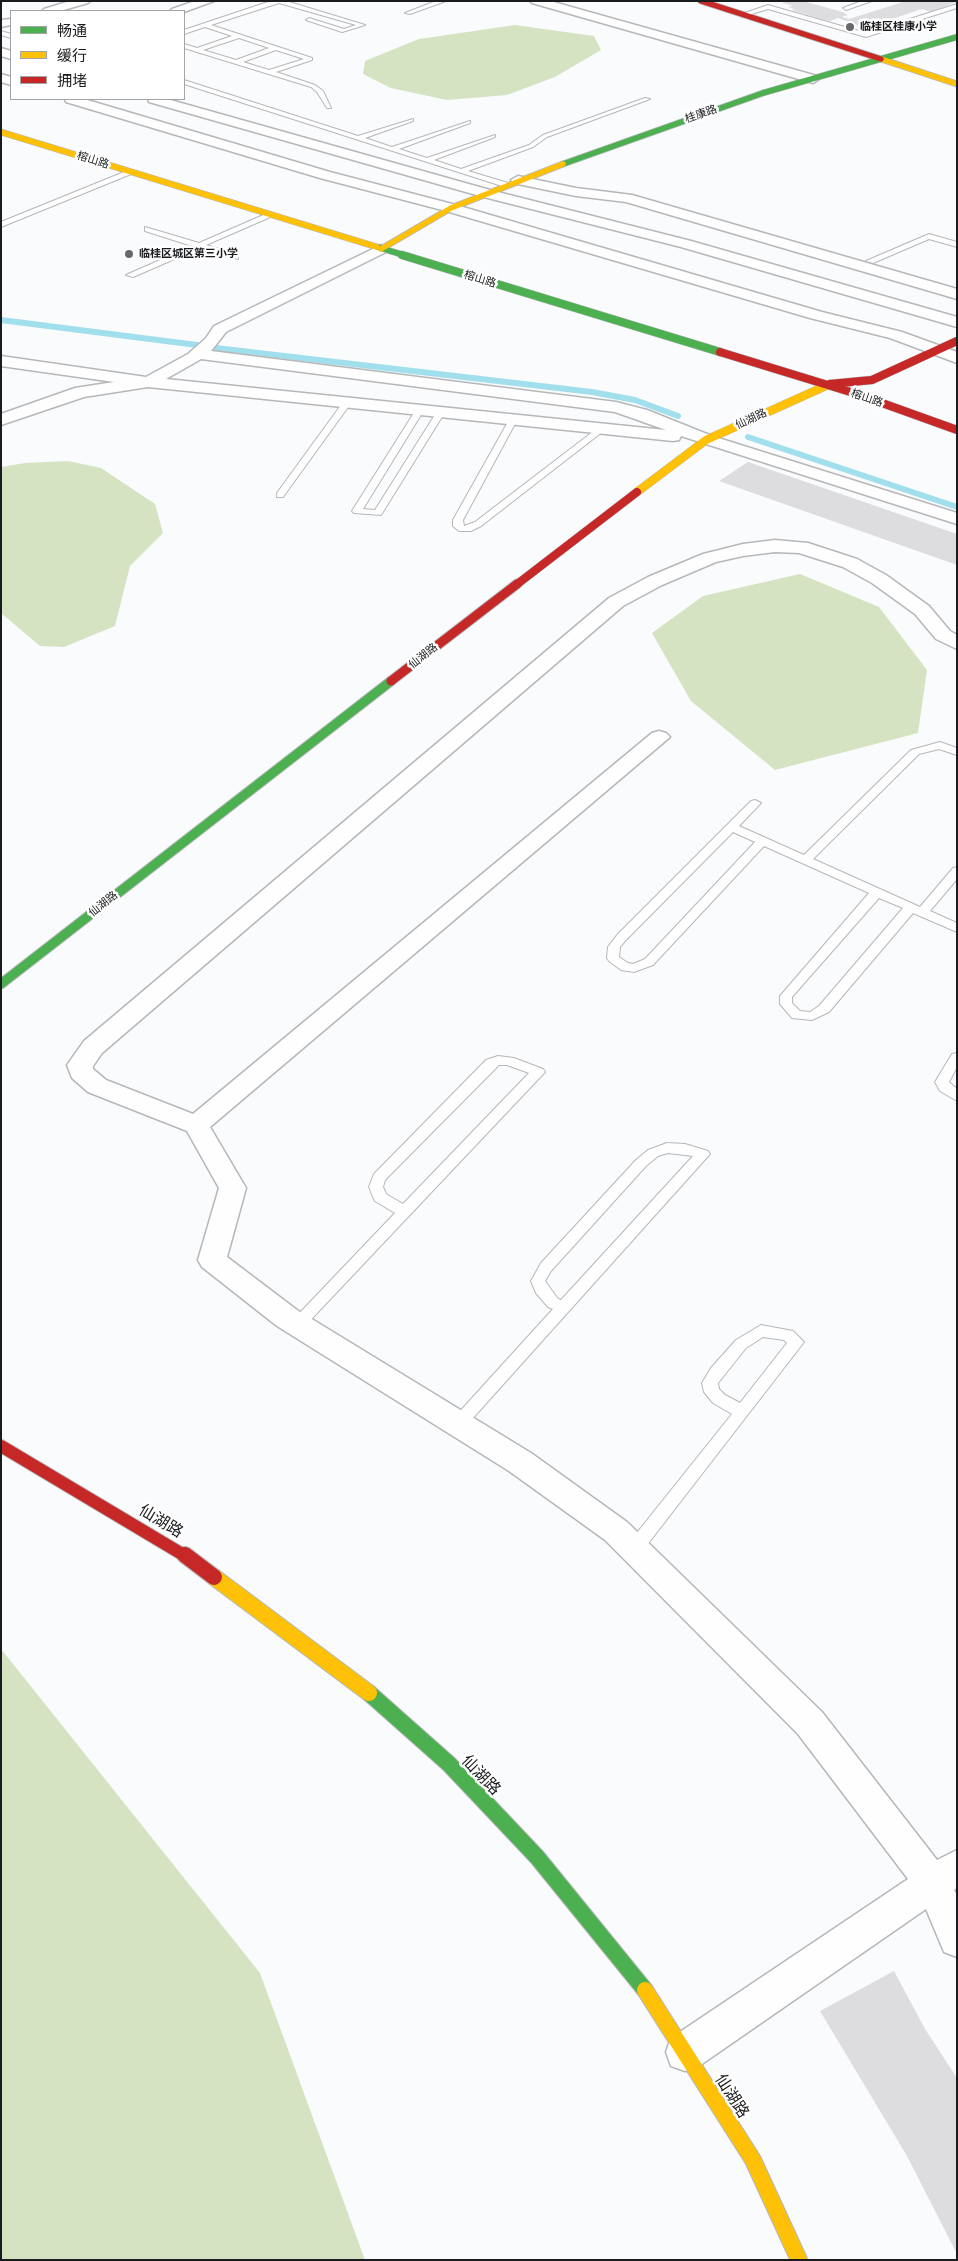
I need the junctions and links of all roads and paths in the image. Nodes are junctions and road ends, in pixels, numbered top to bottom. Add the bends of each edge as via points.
1 (84, 1) edge
2 (208, 1) edge
3 (279, 1) edge
4 (443, 1) edge
5 (536, 1) edge
6 (869, 1) edge
7 (706, 2) edge
8 (758, 2) edge
9 (957, 6) edge
10 (768, 7) junction
11 (846, 8) dead end
12 (52, 10) edge
13 (179, 10) edge
14 (408, 13) dead end
15 (742, 15) junction
16 (309, 20) dead end
17 (205, 25) junction
18 (185, 32) edge
19 (241, 35) junction
20 (957, 37) edge
21 (185, 46) edge
22 (278, 47) junction
23 (197, 50) junction
24 (880, 60) junction
25 (237, 62) junction
26 (270, 72) junction
27 (813, 79) junction
28 (185, 82) edge
29 (957, 84) edge
30 (648, 99) dead end
31 (74, 100) edge
32 (158, 100) edge
33 (328, 107) dead end
34 (411, 120) dead end
35 (468, 122) dead end
36 (3, 133) edge
37 (492, 136) dead end
38 (358, 138) junction
39 (392, 149) junction
40 (427, 160) junction
41 (461, 171) junction
42 (132, 172) junction
43 (512, 183) junction
44 (485, 193) junction
45 (451, 208) junction
46 (271, 215) junction
47 (1, 225) edge
48 (148, 229) dead end
49 (399, 238) junction
50 (381, 241) junction
51 (418, 244) dead end
52 (199, 245) junction
53 (957, 245) edge
54 (235, 257) dead end
55 (870, 261) dead end
56 (130, 275) dead end
57 (957, 294) edge
58 (957, 322) edge
59 (957, 341) edge
60 (935, 351) junction
61 (198, 354) junction
62 (723, 354) junction
63 (957, 358) edge
64 (1, 361) edge
65 (765, 379) dead end
66 (892, 379) junction
67 (872, 380) junction
68 (148, 382) junction
69 (825, 385) junction
70 (347, 402) junction
71 (760, 402) dead end
72 (842, 403) dead end
73 (808, 407) dead end
74 (895, 408) junction
75 (420, 410) junction
76 (441, 412) junction
77 (1, 420) edge
78 (513, 420) junction
79 (739, 425) junction
80 (602, 429) junction
81 (957, 430) edge
82 (706, 440) junction
83 (280, 495) dead end
84 (957, 519) edge
85 (957, 643) edge
86 (658, 737) dead end
87 (957, 752) edge
88 (755, 803) dead end
89 (731, 827) junction
90 (762, 841) junction
91 (805, 862) junction
92 (957, 871) edge
93 (876, 893) junction
94 (916, 910) junction
95 (957, 928) edge
96 (1, 984) edge
97 (957, 1057) edge
98 (957, 1096) edge
99 (196, 1125) junction
100 (405, 1212) junction
101 (564, 1307) junction
102 (297, 1325) junction
103 (742, 1412) junction
104 (458, 1424) junction
105 (1, 1446) edge
106 (634, 1549) junction
107 (945, 1876) edge
108 (957, 1939) edge
109 (684, 2052) junction
110 (799, 2260) edge

1 - 12 street
2 - 13 street
3 - 16 lane via 362,26 344,31
3 - 17 lane
4 - 14 lane
5 - 27 street
6 - 11 lane
7 - 15 street
8 - 10 lane
9 - 10 lane via 866,35
10 - 15 lane
15 - 24 street
17 - 18 lane
17 - 19 lane
19 - 22 lane
19 - 23 lane
20 - 24 street, 桂康路
21 - 23 lane
22 - 25 lane
22 - 26 lane via 310,59
23 - 25 lane
24 - 27 street, 桂康路
24 - 29 street
25 - 26 lane
26 - 33 lane via 317,88
27 - 43 street, 桂康路 via 687,118
28 - 38 lane
30 - 41 lane via 544,136 530,146
31 - 45 street via 325,175
32 - 44 street
34 - 38 lane
35 - 39 lane
36 - 42 street, 榕山路
37 - 40 lane
38 - 39 lane
39 - 40 lane
40 - 41 lane
41 - 43 lane
42 - 46 street, 榕山路
42 - 47 lane
43 - 44 street, 桂康路
43 - 57 street via 627,198
44 - 45 street, 桂康路
44 - 58 street via 686,244
45 - 49 street, 桂康路
45 - 60 street via 816,315 896,335
46 - 50 street, 榕山路
46 - 52 lane
48 - 52 lane
49 - 50 street, 榕山路
49 - 51 street, 榕山路
50 - 61 street via 220,329
50 - 62 street, 榕山路
52 - 54 lane
52 - 56 lane
53 - 55 lane via 929,236
59 - 60 street
60 - 63 street
60 - 66 street
61 - 68 street
61 - 82 street via 598,404 641,414
62 - 65 street via 757,370
62 - 69 street, 榕山路
64 - 68 street
66 - 67 street, 榕山路
66 - 67 street
66 - 67 street, 榕山路 via 866,372 845,371
67 - 69 street, 仙湖路
68 - 70 street
68 - 77 street via 81,392
69 - 74 street, 榕山路
69 - 79 street, 仙湖路
70 - 75 street
70 - 83 lane
71 - 79 street
72 - 74 street via 870,402
73 - 79 street
74 - 81 street, 榕山路
75 - 76 street
75 - 76 lane via 357,511 378,513
76 - 78 street
78 - 80 street
78 - 80 lane via 458,520 462,529 478,524
79 - 82 street, 仙湖路
80 - 82 street
82 - 84 street
82 - 96 street, 仙湖路 via 318,736
85 - 99 street via 943,635 922,610 879,579 850,563 801,547 775,546 710,558 654,581 616,602 93,1047 80,1065 81,1072 97,1086
86 - 99 street
87 - 91 lane via 940,745 915,752
88 - 89 lane
89 - 90 lane
89 - 90 lane via 621,938 613,952 617,963 634,968 649,962
90 - 91 lane
91 - 93 lane
92 - 94 lane
93 - 94 lane
93 - 94 lane via 786,996 786,1004 797,1015 812,1016 824,1009
94 - 95 lane
97 - 98 lane via 942,1082
99 - 102 street via 233,1188 212,1260
100 - 100 lane via 380,1197 376,1187 380,1178 491,1063 509,1060 538,1072
100 - 102 lane
101 - 101 lane via 570,1300 703,1154 667,1148 653,1153 546,1267 538,1281 541,1289 553,1302
101 - 104 lane
102 - 104 street
103 - 103 lane via 796,1342 788,1335 761,1331 741,1344 716,1372 710,1383 712,1392
103 - 106 lane
104 - 106 street via 586,1508
105 - 109 street, 仙湖路 via 178,1550 369,1693 448,1764 537,1857 645,1990
106 - 107 street via 810,1723
107 - 108 street
107 - 109 street
109 - 110 street, 仙湖路 via 753,2160

